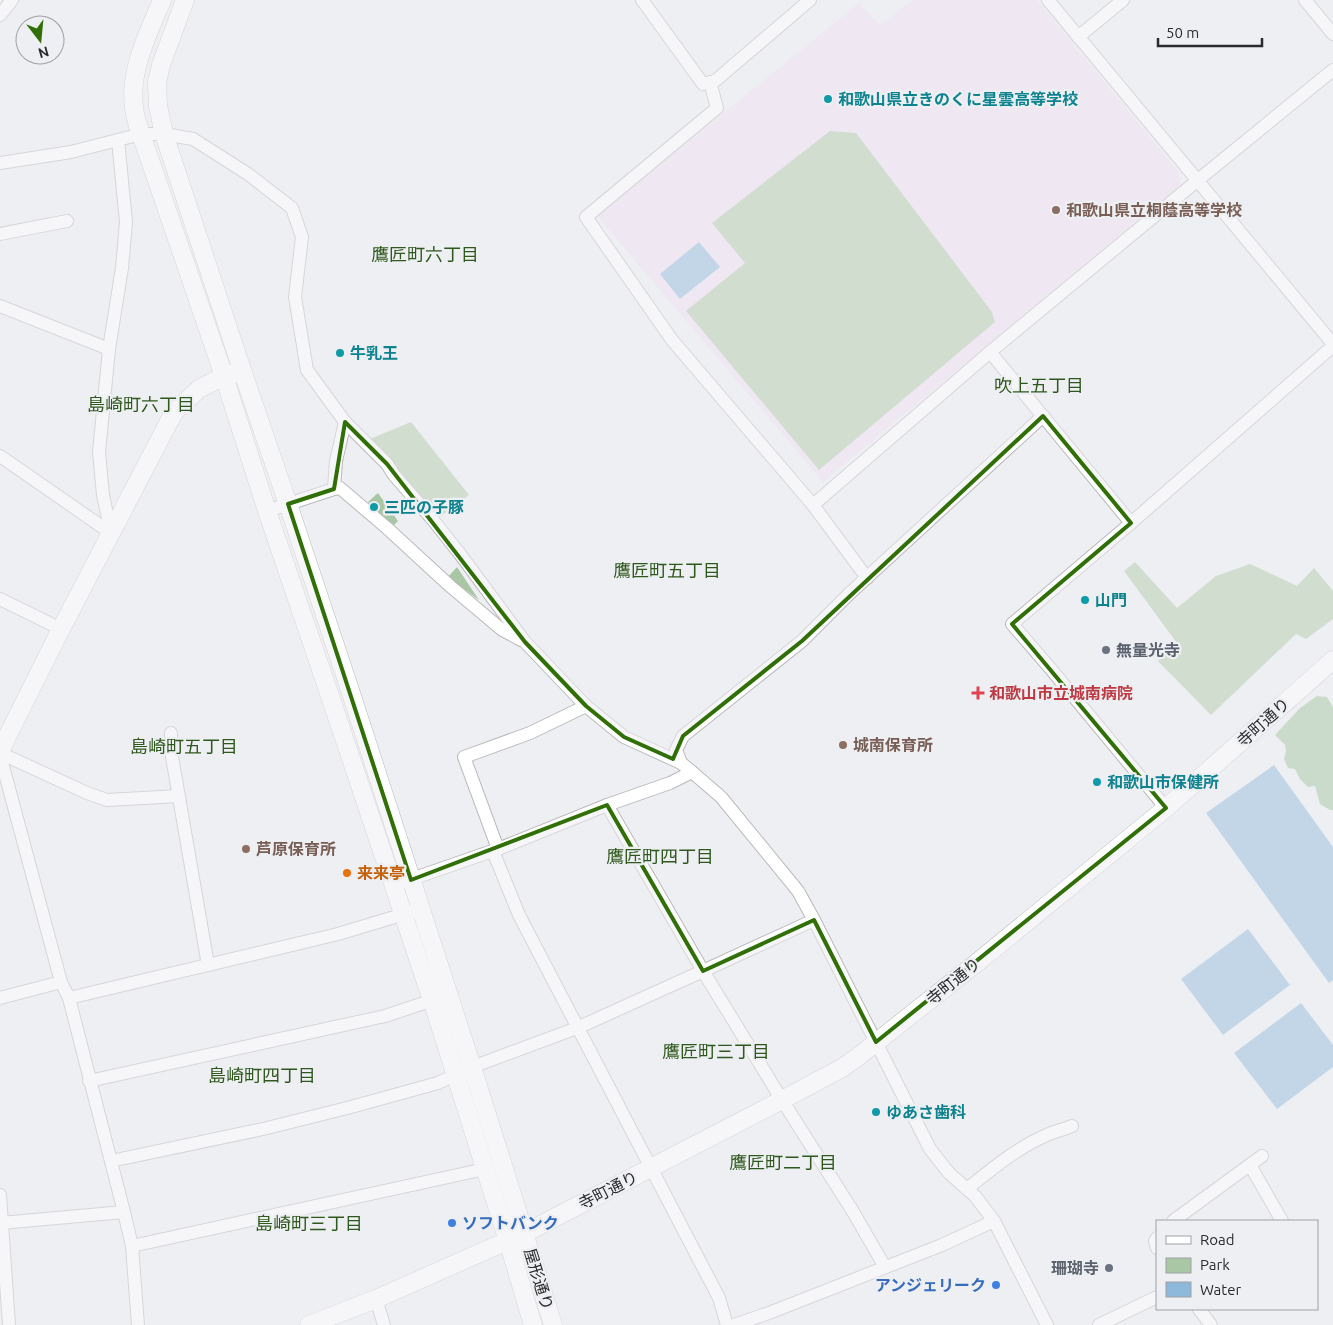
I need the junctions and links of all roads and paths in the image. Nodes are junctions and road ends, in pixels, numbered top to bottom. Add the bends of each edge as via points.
1 (12, 0) edge
2 (162, 0) edge
3 (185, 0) edge
4 (642, 0) edge
5 (810, 0) edge
6 (1048, 0) edge
7 (1123, 0) edge
8 (1305, 0) edge
9 (0, 15) edge
10 (1333, 34) edge
11 (1078, 37) junction
12 (1333, 70) edge
13 (710, 82) junction
14 (141, 134) junction
15 (164, 134) junction
16 (118, 140) junction
17 (0, 163) edge
18 (1198, 180) junction
19 (67, 220) dead end
20 (0, 234) edge
21 (0, 306) edge
22 (1333, 345) edge
23 (109, 349) junction
24 (990, 352) junction
25 (242, 370) junction
26 (224, 376) junction
27 (1043, 416) junction
28 (346, 422) junction
29 (0, 456) edge
30 (334, 489) junction
31 (288, 504) junction
32 (813, 505) junction
33 (267, 511) junction
34 (1131, 523) junction
35 (111, 533) junction
36 (867, 578) junction
37 (0, 599) edge
38 (62, 629) junction
39 (525, 642) junction
40 (1333, 660) edge
41 (586, 706) junction
42 (171, 733) dead end
43 (0, 753) edge
44 (681, 763) junction
45 (692, 772) junction
46 (179, 796) junction
47 (606, 805) junction
48 (1166, 808) junction
49 (495, 850) junction
50 (411, 880) junction
51 (394, 886) junction
52 (421, 909) junction
53 (404, 914) junction
54 (814, 920) junction
55 (208, 965) junction
56 (703, 971) junction
57 (61, 982) junction
58 (449, 994) junction
59 (0, 998) edge
60 (69, 998) junction
61 (432, 1000) junction
62 (577, 1028) junction
63 (876, 1042) junction
64 (472, 1067) junction
65 (456, 1076) junction
66 (89, 1081) junction
67 (782, 1100) junction
68 (1072, 1126) dead end
69 (1262, 1156) dead end
70 (111, 1161) junction
71 (1250, 1165) junction
72 (651, 1168) junction
73 (485, 1169) junction
74 (967, 1189) junction
75 (0, 1195) edge
76 (124, 1212) junction
77 (1174, 1220) edge
78 (1281, 1220) edge
79 (994, 1221) junction
80 (1, 1223) edge
81 (525, 1233) junction
82 (508, 1241) junction
83 (132, 1246) junction
84 (885, 1267) junction
85 (1156, 1297) edge
86 (376, 1299) junction
87 (1200, 1310) edge
88 (771, 1319) edge
89 (9, 1325) edge
90 (138, 1325) edge
91 (309, 1325) edge
92 (384, 1325) edge
93 (533, 1325) edge
94 (553, 1325) edge
95 (727, 1325) edge
96 (734, 1325) edge
97 (1047, 1325) edge
98 (1099, 1325) edge
99 (1211, 1325) edge

1 - 9 street
2 - 14 street, 屋形通り via 138,60 134,84 134,108
3 - 15 street, 屋形通り via 157,82
4 - 13 street via 702,84
5 - 13 street
6 - 11 street
7 - 11 street
8 - 10 street
11 - 18 street
12 - 18 street
13 - 32 street via 717,108 586,217 672,340
14 - 15 street
14 - 16 street
14 - 26 street, 屋形通り
15 - 25 street, 屋形通り
15 - 28 street via 193,139 248,174 292,208 302,237 295,297 307,370
16 - 17 street via 71,152
16 - 23 street via 126,222
18 - 22 street
18 - 24 street
19 - 20 street
21 - 23 street
22 - 34 street
23 - 35 street via 99,452
24 - 27 street
24 - 32 street
25 - 26 street
25 - 31 street, 屋形通り
26 - 33 street, 屋形通り
26 - 35 street via 199,389 174,412
27 - 34 street
27 - 36 street
28 - 30 street via 336,462
28 - 39 street via 387,464 433,520
29 - 35 street
30 - 31 street
30 - 39 street via 340,488 501,629
31 - 33 street
31 - 50 street, 屋形通り
32 - 36 street
33 - 51 street, 屋形通り
34 - 48 street via 1012,624
35 - 38 street
36 - 44 street via 802,641 682,736 676,750
37 - 38 street
38 - 43 street
39 - 41 street
40 - 48 street, 寺町通り
41 - 44 street via 624,736
41 - 49 street via 530,733 464,757
42 - 46 street
43 - 46 street via 108,800
43 - 57 street
44 - 45 street
45 - 47 street
45 - 54 street via 721,796 798,891
46 - 55 street
47 - 49 street
47 - 56 street
48 - 63 street, 寺町通り
49 - 50 street
49 - 62 street via 519,915
50 - 51 street
50 - 52 street, 屋形通り
51 - 53 street, 屋形通り
52 - 53 street
52 - 58 street, 屋形通り
53 - 55 street via 338,934
53 - 61 street, 屋形通り
54 - 56 street
54 - 63 street
55 - 60 street
56 - 62 street
56 - 67 street
57 - 59 street
57 - 60 street
58 - 61 street
58 - 64 street, 屋形通り
60 - 66 street
61 - 65 street, 屋形通り
61 - 66 street via 385,1016
62 - 64 street
62 - 72 street
63 - 67 street, 寺町通り via 842,1068
63 - 74 street via 930,1149
64 - 65 street
64 - 81 street, 屋形通り
65 - 70 street via 264,1130
65 - 73 street, 屋形通り
66 - 70 street
67 - 72 street, 寺町通り
67 - 84 street
68 - 74 street via 1024,1147
69 - 71 street
70 - 76 street
71 - 77 street
71 - 78 street
72 - 81 street, 寺町通り
72 - 95 street via 719,1298
73 - 82 street, 屋形通り
73 - 83 street
74 - 79 street
75 - 80 street
76 - 80 street
76 - 83 street
79 - 84 street
79 - 97 street
80 - 89 street
81 - 82 street, 寺町通り
81 - 94 street, 屋形通り
82 - 86 street
82 - 93 street, 屋形通り
83 - 90 street
84 - 88 street
85 - 98 street
86 - 91 street
86 - 92 street
87 - 99 street
88 - 96 street

